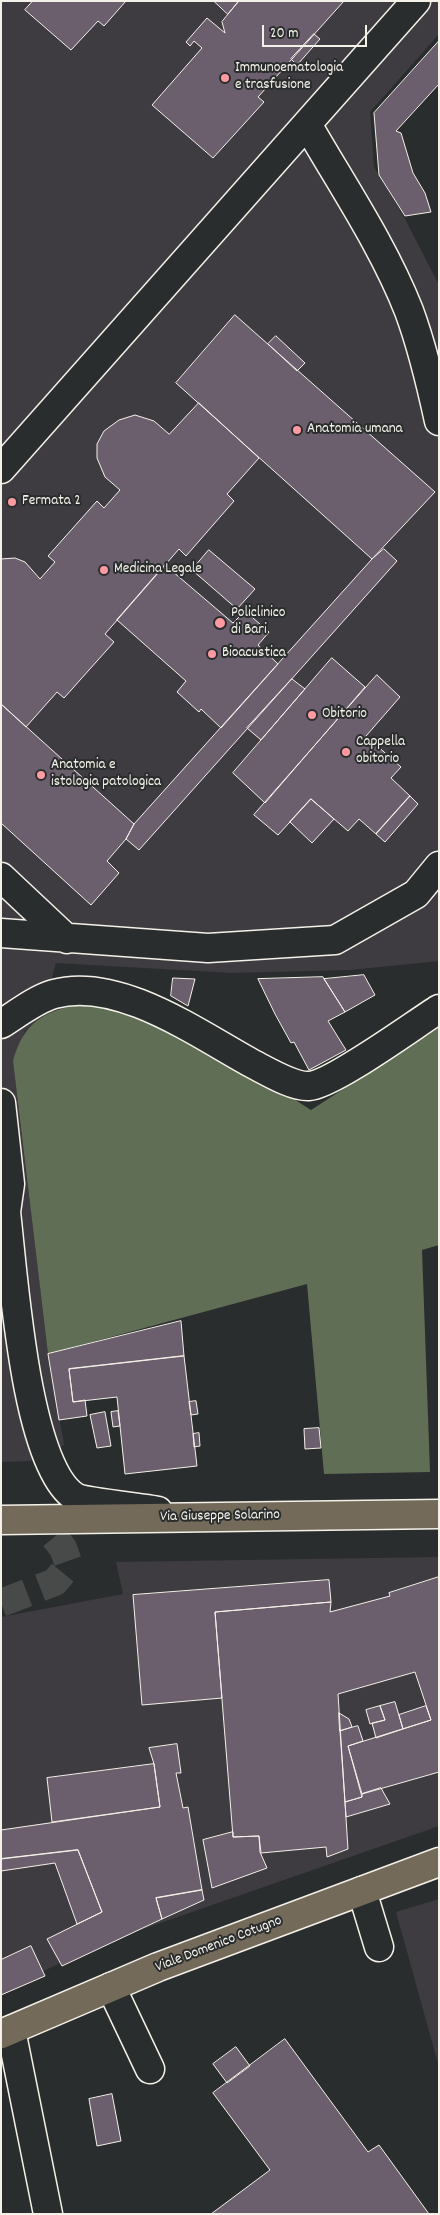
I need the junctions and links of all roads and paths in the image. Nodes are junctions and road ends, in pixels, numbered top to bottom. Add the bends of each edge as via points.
1 (416, 1) edge
2 (307, 124) junction
3 (439, 421) edge
4 (1, 469) edge
5 (439, 866) edge
6 (1, 877) edge
7 (427, 896) edge
8 (1, 933) edge
9 (67, 940) junction
10 (439, 1009) edge
11 (1, 1024) edge
12 (1, 1103) edge
13 (4, 1207) edge
14 (439, 1514) edge
15 (196, 1517) junction
16 (1, 1520) edge
17 (439, 1862) edge
18 (362, 1891) junction
19 (379, 1947) dead end
20 (111, 1987) junction
21 (6, 2032) edge
22 (150, 2069) dead end
23 (48, 2214) edge

1 - 2 lane
2 - 3 lane via 378,245 409,311 432,385
2 - 4 lane
5 - 7 lane
6 - 9 lane
7 - 9 lane via 335,940 208,948
8 - 9 lane
10 - 11 lane via 331,1079 308,1086 278,1078 141,1003 102,991 76,990 52,994
12 - 13 lane via 10,1184
13 - 15 lane via 29,1395 46,1457 59,1480 75,1497
14 - 15 main road, Via Giuseppe Solarino
15 - 16 main road, Via Giuseppe Solarino
17 - 18 main road, Viale Domenico Cotugno
18 - 19 lane
18 - 20 main road, Viale Domenico Cotugno
20 - 21 main road, Viale Domenico Cotugno
20 - 22 lane
21 - 23 lane

